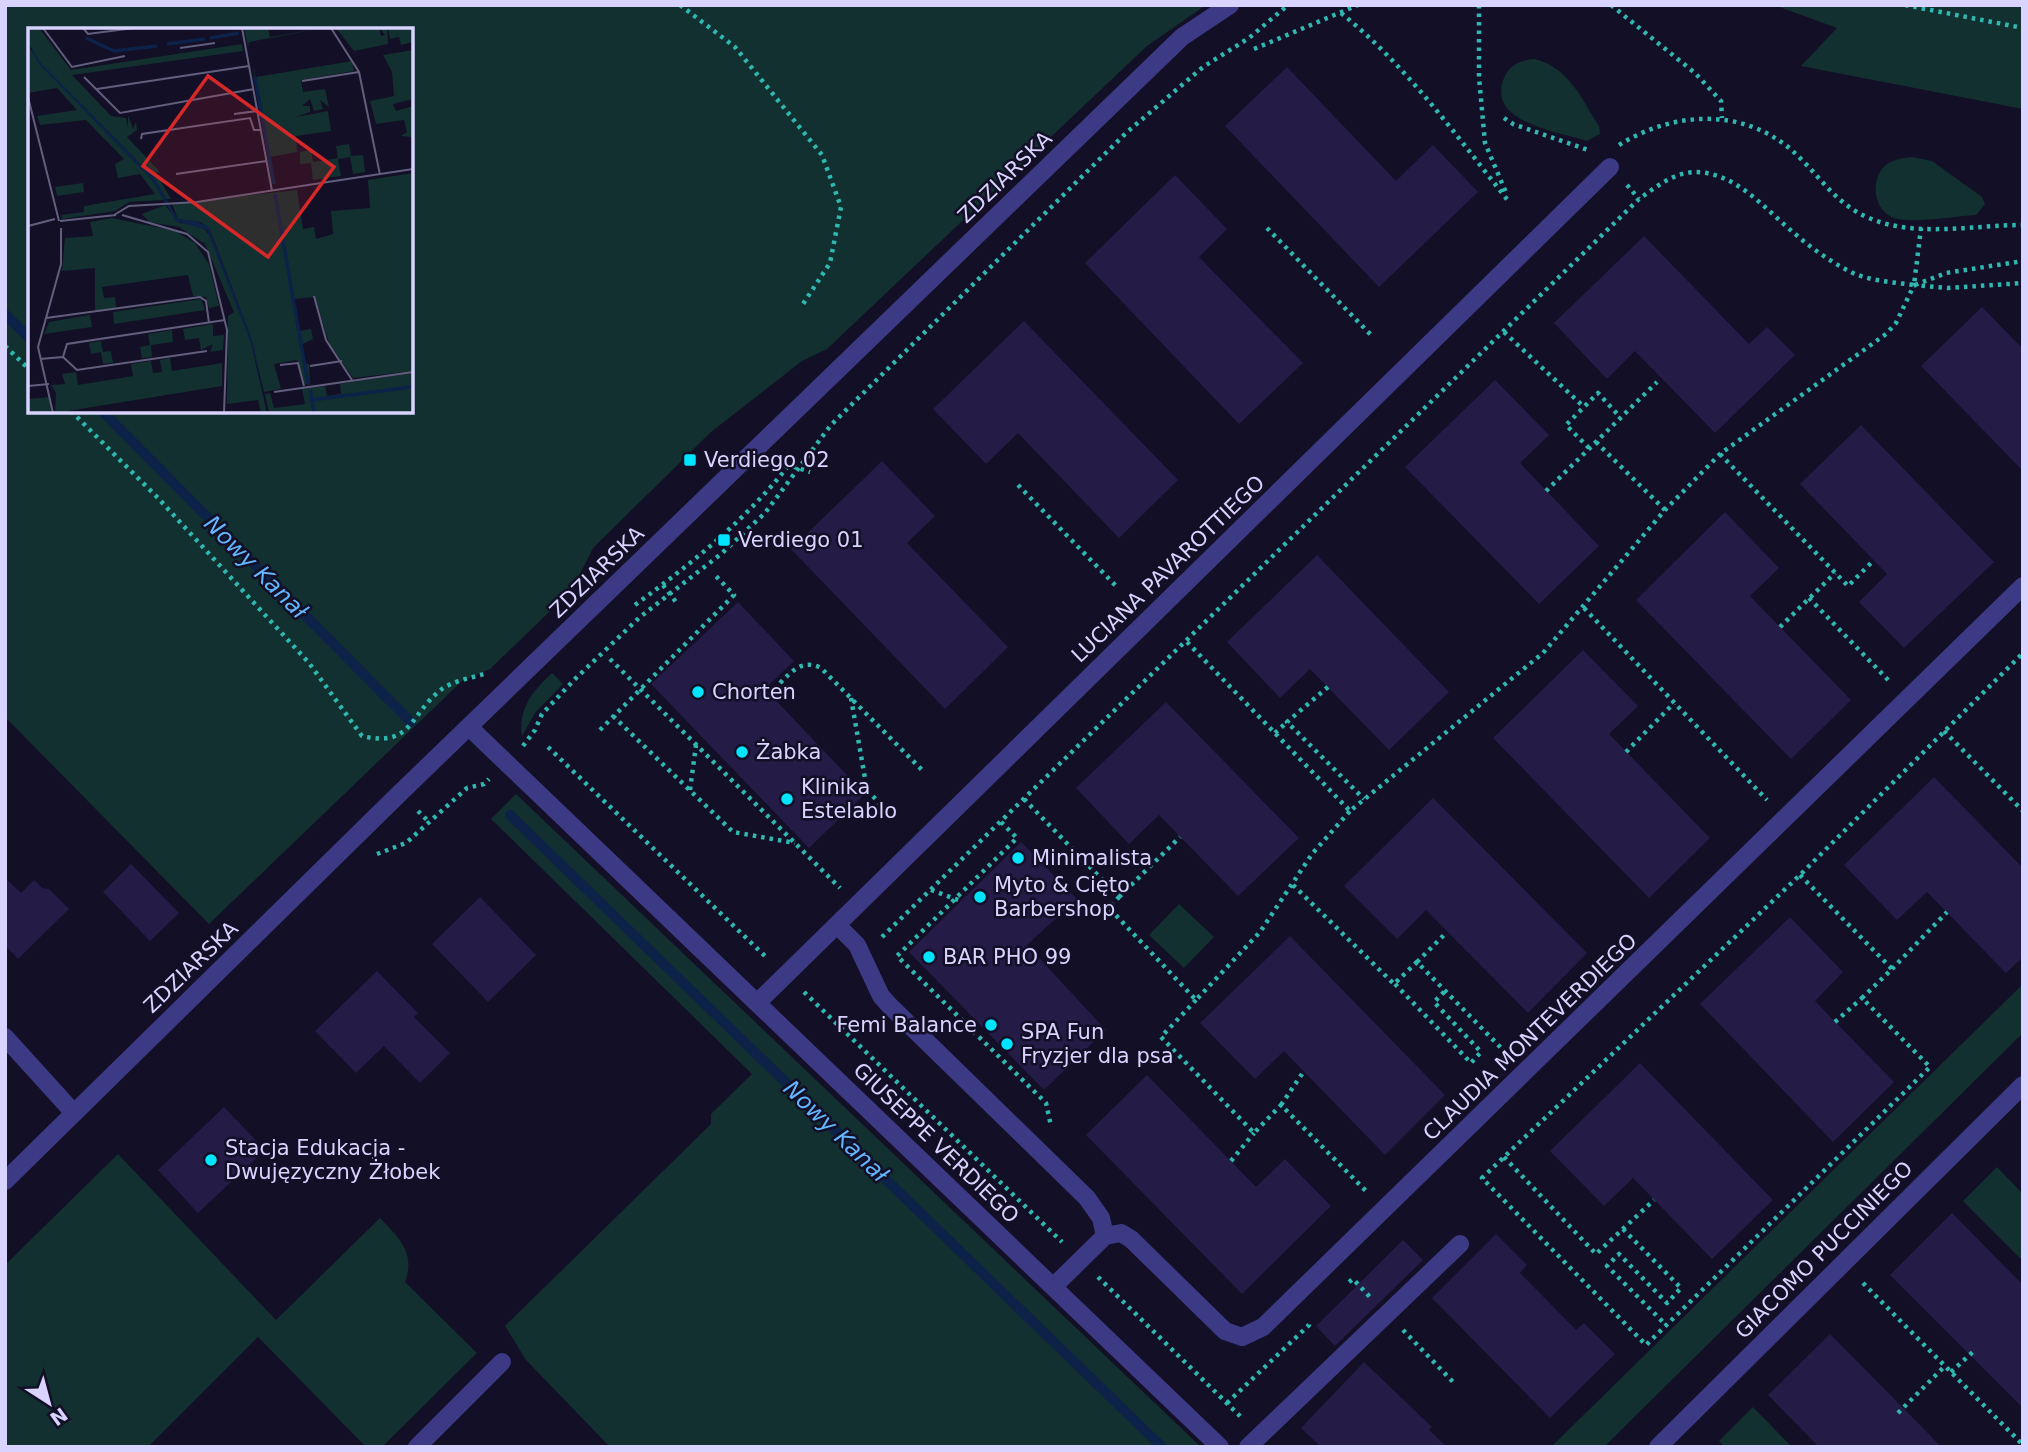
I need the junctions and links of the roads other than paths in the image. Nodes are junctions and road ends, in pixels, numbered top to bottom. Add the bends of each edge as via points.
1 (1230, 5) edge
2 (1611, 158) road end
3 (2023, 586) edge
4 (469, 727) junction
5 (837, 925) junction
6 (757, 1003) junction
7 (5, 1037) edge
8 (2023, 1085) edge
9 (74, 1113) junction
10 (5, 1181) edge
11 (1105, 1236) junction
12 (1460, 1244) dead end
13 (1053, 1287) junction
14 (502, 1362) dead end
15 (1254, 1441) edge
16 (417, 1447) edge
17 (1220, 1447) edge
18 (1658, 1447) edge

1 - 4 street, ZDZIARSKA via 1182,37
2 - 5 street, LUCIANA PAVAROTTIEGO
3 - 11 street, CLAUDIA MONTEVERDIEGO via 1263,1327 1242,1337 1225,1331 1131,1238 1115,1232
4 - 6 street, GIUSEPPE VERDIEGO
4 - 9 street, ZDZIARSKA
5 - 6 street, LUCIANA PAVAROTTIEGO
5 - 11 street via 863,956 881,996 1096,1209
6 - 13 street, GIUSEPPE VERDIEGO
7 - 9 street
8 - 18 street, GIACOMO PUCCINIEGO
9 - 10 street, ZDZIARSKA
11 - 13 street
12 - 15 street
13 - 17 street, GIUSEPPE VERDIEGO
14 - 16 street

